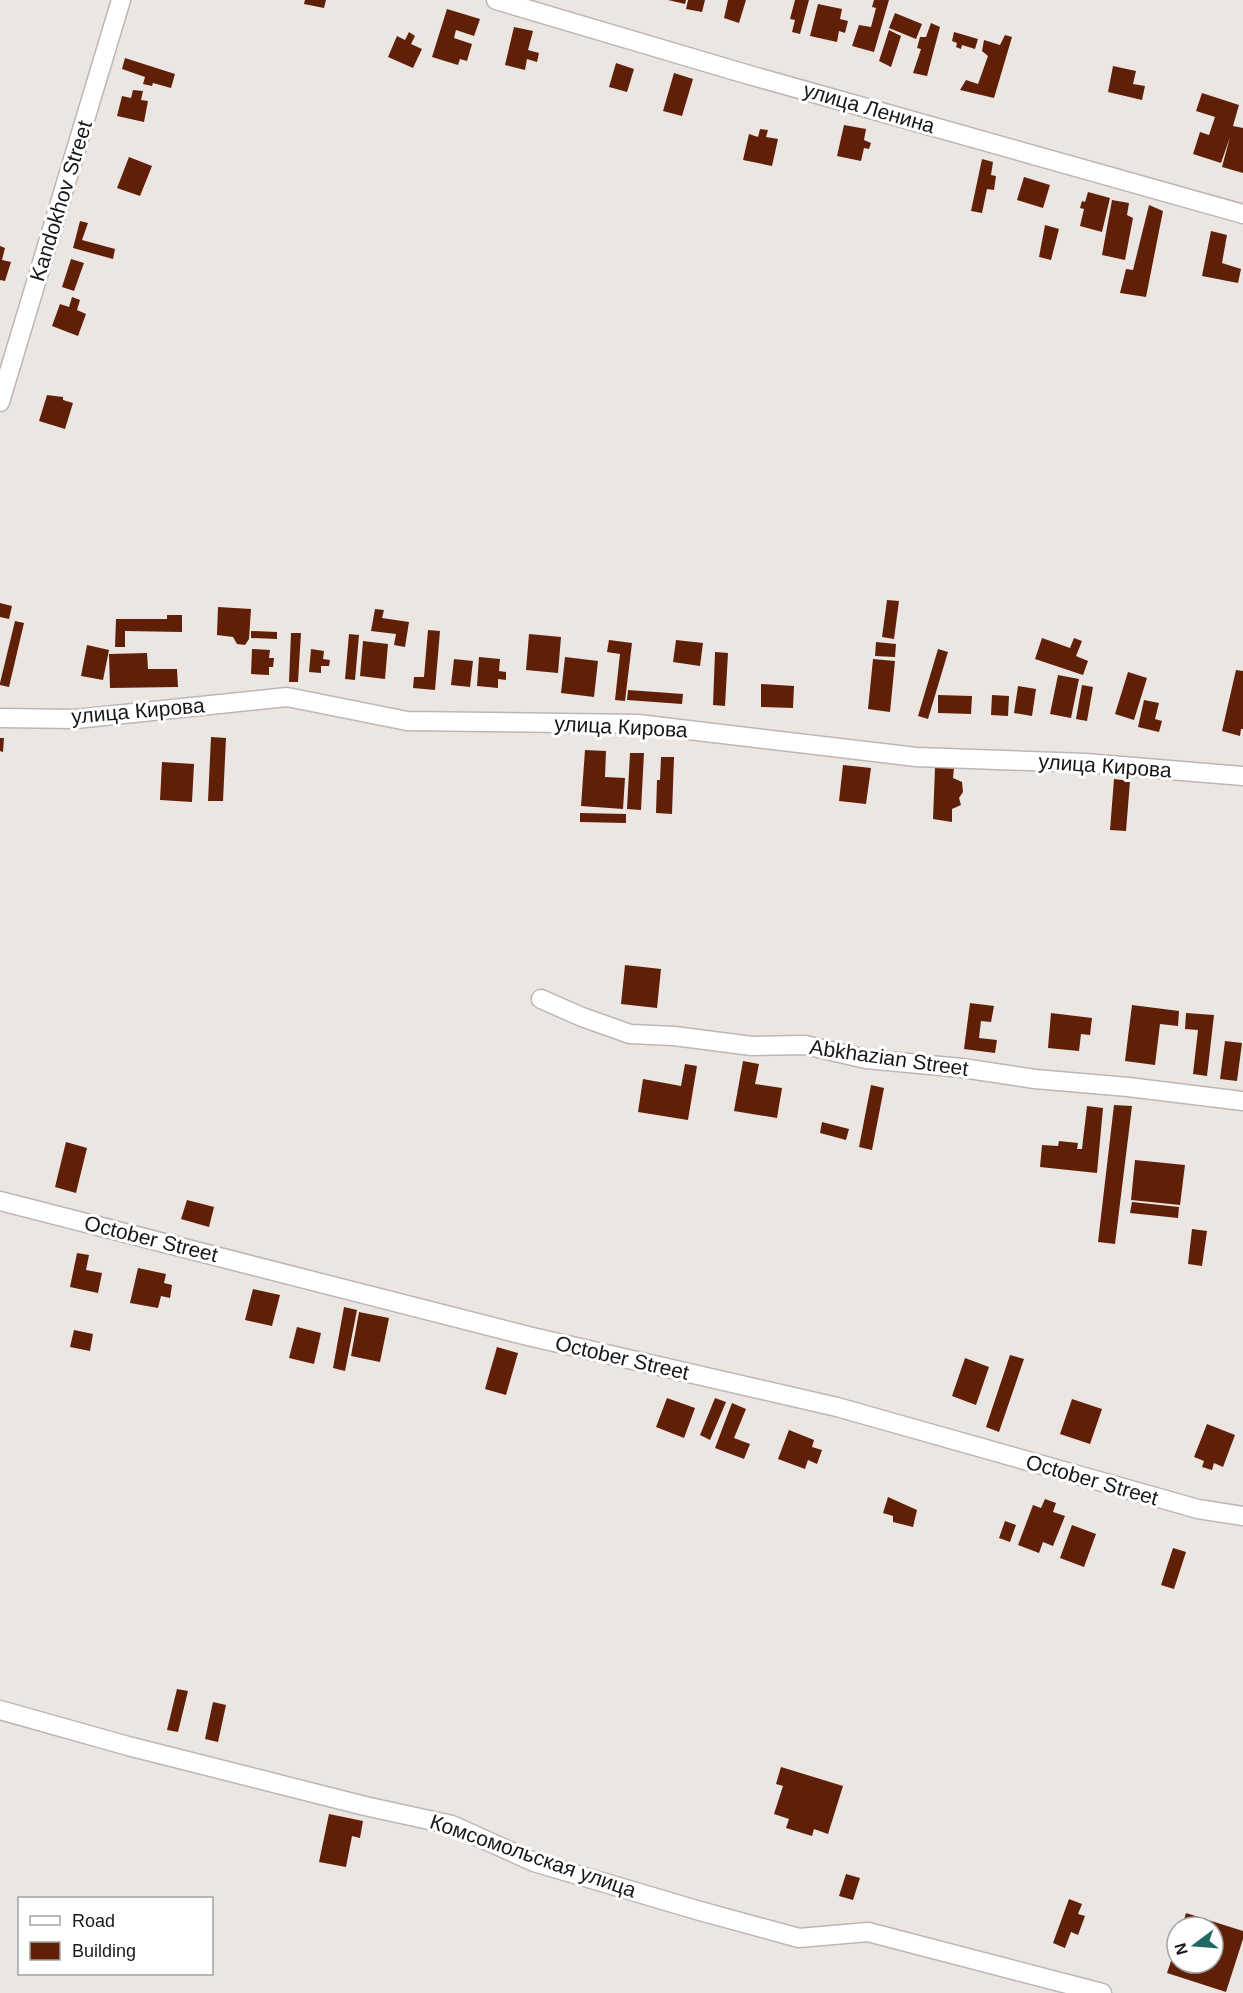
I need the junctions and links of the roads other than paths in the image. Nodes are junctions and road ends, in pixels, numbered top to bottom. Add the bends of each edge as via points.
1 (122, 0) edge
2 (496, 0) edge
3 (1243, 214) edge
4 (0, 402) edge
5 (0, 718) edge
6 (1243, 776) edge
7 (541, 999) dead end
8 (1243, 1101) edge
9 (0, 1201) edge
10 (1243, 1516) edge
11 (0, 1710) edge
12 (1102, 1993) edge

1 - 4 street, Kandokhov Street
2 - 3 street, улица Ленина
5 - 6 street, улица Кирова via 75,719 287,697 406,721 638,724 916,757 1085,763
7 - 8 street, Abkhazian Street via 630,1034 752,1046 805,1045 866,1059
9 - 10 street, October Street via 528,1336 837,1407 1198,1509
11 - 12 street, Комсомольская улица via 162,1755 452,1825 534,1862 799,1938 868,1932

